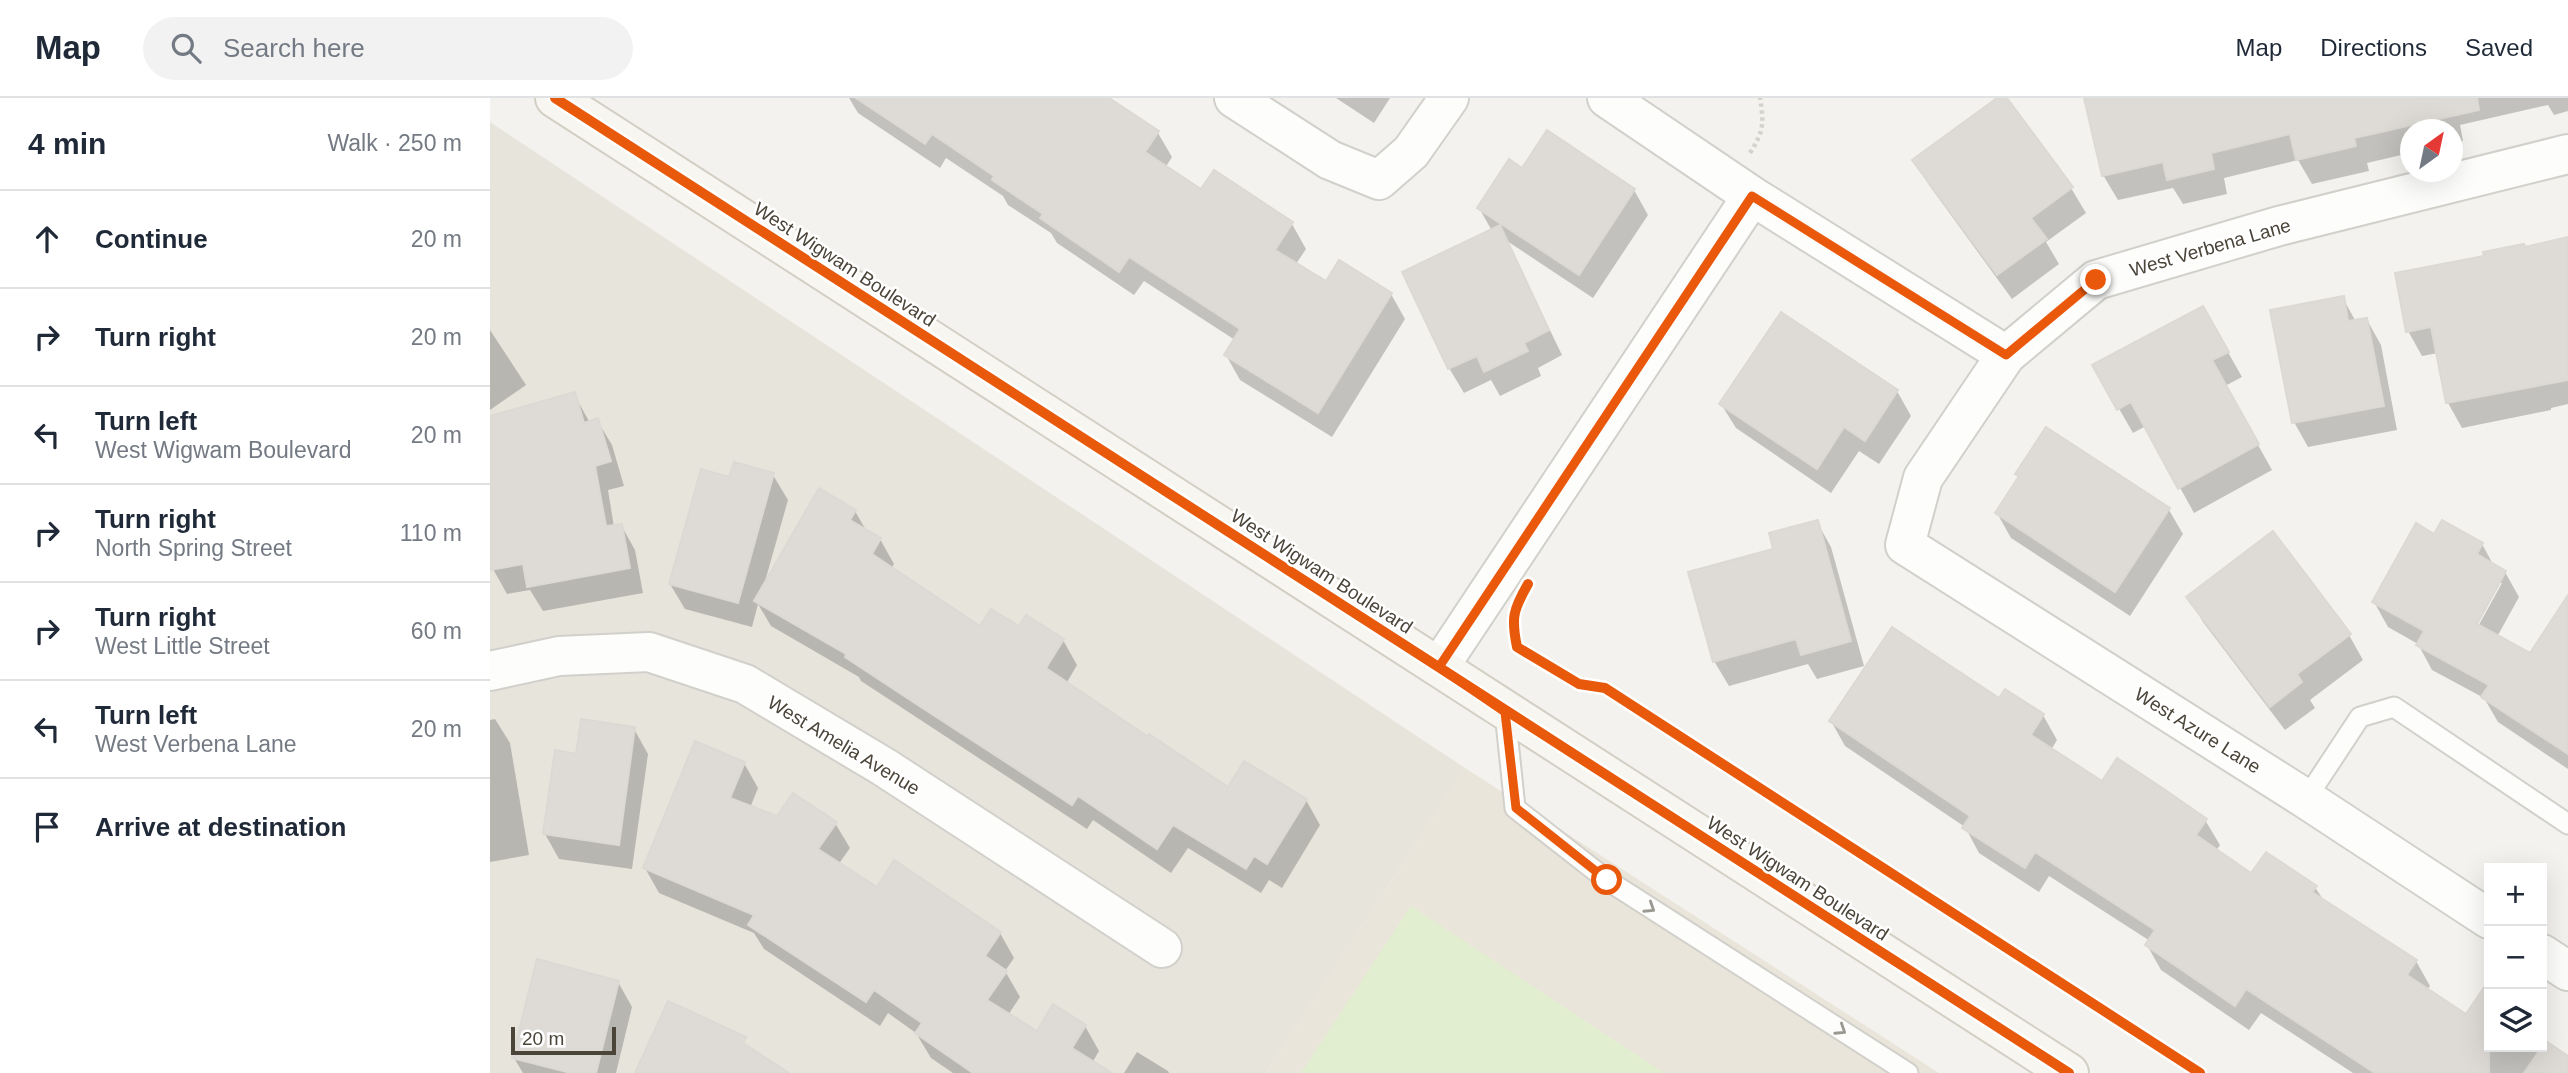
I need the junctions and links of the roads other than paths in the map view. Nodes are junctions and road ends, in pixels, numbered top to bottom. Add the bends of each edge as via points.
1 (555, 98) edge
2 (1234, 98) edge
3 (1449, 98) edge
4 (1607, 98) edge
5 (2568, 154) edge
6 (1742, 189) junction
7 (2006, 355) junction
8 (1905, 545) joint
9 (1439, 667) junction
10 (490, 671) edge
11 (1505, 712) junction
12 (2306, 799) junction
13 (2568, 824) edge
14 (2484, 916) edge
15 (1162, 948) dead end
16 (2547, 957) edge
17 (2568, 971) edge
18 (1908, 1073) edge
19 (2069, 1073) edge

1 - 9 street, West Wigwam Boulevard
2 - 3 street via 1330,160 1379,180 1411,152
4 - 6 street
5 - 7 street, West Verbena Lane via 2279,226 2096,280
6 - 7 street
6 - 9 street
7 - 8 street, West Verbena Lane via 1923,478
8 - 12 street, West Azure Lane
9 - 11 street, West Wigwam Boulevard
10 - 15 street, West Amelia Avenue via 559,656 649,652 744,684 884,767
11 -> 18 lane via 1516,808 1607,880
11 - 19 street, West Wigwam Boulevard
12 - 13 lane via 2360,717 2394,707
12 - 14 street, West Azure Lane
16 - 17 street

